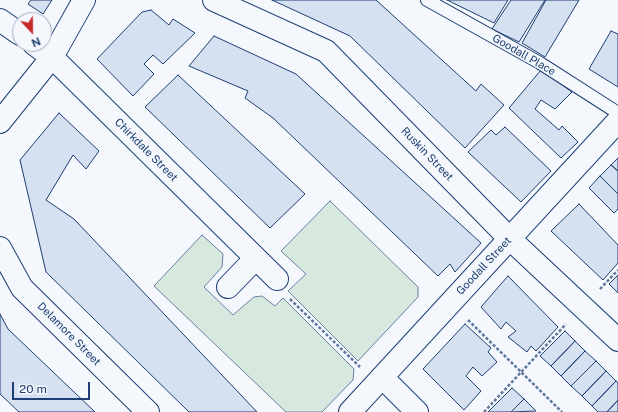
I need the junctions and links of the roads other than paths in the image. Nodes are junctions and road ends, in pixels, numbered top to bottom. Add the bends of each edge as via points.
1 (84, 0) edge
2 (214, 0) edge
3 (427, 0) edge
4 (0, 20) edge
5 (12, 28) edge
6 (45, 52) edge
7 (52, 57) junction
8 (618, 113) edge
9 (618, 121) edge
10 (0, 122) edge
11 (510, 238) junction
12 (0, 248) edge
13 (255, 259) junction
14 (276, 279) road end
15 (228, 287) dead end
16 (618, 340) edge
17 (382, 377) junction
18 (148, 412) edge
19 (350, 412) edge
20 (416, 412) edge

1 - 7 street
2 - 11 street, Ruskin Street via 326,51
3 - 8 lane, Goodall Place via 540,63
4 - 5 street
6 - 7 street, Chirkdale Street
7 - 10 street
7 - 13 street, Chirkdale Street
9 - 11 street, Goodall Street
11 - 16 street, Ruskin Street
11 - 17 street, Goodall Street
12 - 18 street, Delamore Street via 22,288
13 - 14 street, Chirkdale Street
13 - 15 street
17 - 19 street, Goodall Street
17 - 20 street

